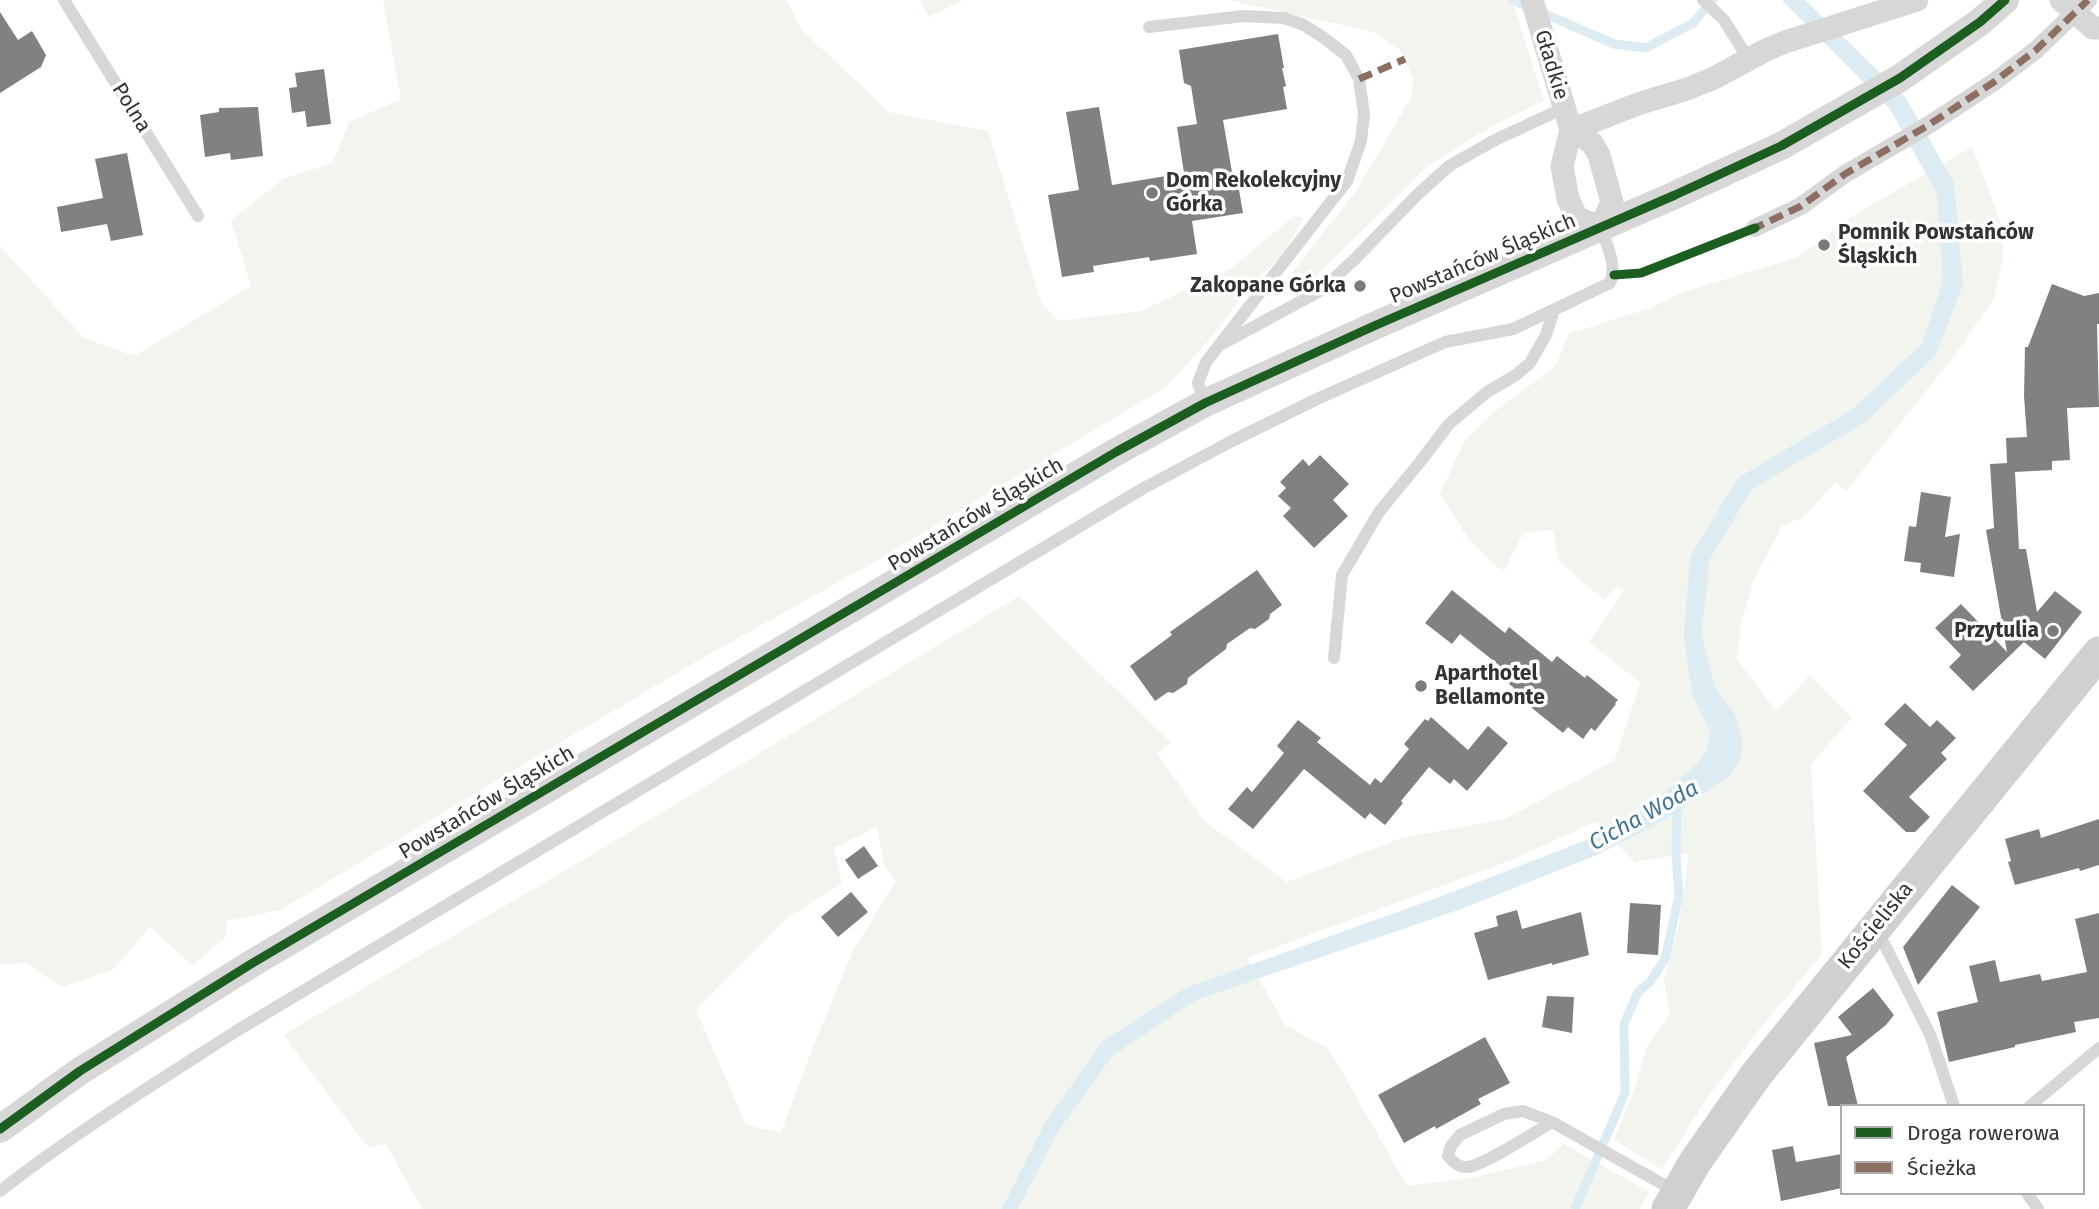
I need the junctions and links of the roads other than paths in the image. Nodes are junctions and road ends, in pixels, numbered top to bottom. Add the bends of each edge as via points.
1 (64, 0) edge
2 (1532, 0) edge
3 (1703, 0) edge
4 (1917, 0) edge
5 (2005, 0) edge
6 (2061, 0) edge
7 (2088, 0) edge
8 (1149, 27) dead end
9 (2099, 28) edge
10 (1749, 60) junction
11 (1564, 108) junction
12 (1571, 130) junction
13 (198, 216) dead end
14 (1601, 228) junction
15 (1755, 228) dead end
16 (1554, 310) junction
17 (1216, 348) junction
18 (1205, 403) junction
19 (2099, 653) edge
20 (1334, 658) dead end
21 (1876, 927) junction
22 (2099, 1048) edge
23 (1953, 1104) edge
24 (2032, 1104) edge
25 (1552, 1122) junction
26 (0, 1129) edge
27 (0, 1191) edge
28 (1673, 1200) edge

1 - 13 lane, Polna
2 - 11 street, Gładkie
3 - 10 lane via 1724,20
4 - 10 street via 1784,42
5 - 14 street, Powstańców Śląskich via 1920,64 1824,123
6 - 9 street via 2092,28
7 - 15 street via 1994,82 1844,174 1801,206
8 - 17 lane via 1244,16 1284,18 1304,25 1346,55 1359,79 1364,114 1361,141 1347,181
10 - 12 street via 1690,88
11 - 12 street, Gładkie
11 - 17 lane via 1449,166 1320,291
12 - 14 street via 1592,143 1600,155 1612,202
12 - 14 street via 1562,166 1568,200 1577,218
14 - 16 lane via 1613,264 1610,283
14 - 18 street, Powstańców Śląskich
16 - 20 lane via 1530,363 1449,424 1379,512 1342,575
16 - 27 lane via 1513,329 1446,342 1317,399 1142,489 238,1030 111,1111
17 - 18 lane via 1198,383
18 - 26 street, Powstańców Śląskich via 251,964 80,1071
19 - 21 main road, Kościeliska
21 - 23 lane via 1930,1034
21 - 28 main road, Kościeliska via 1735,1103
22 - 24 lane
25 - 25 lane via 1523,1111 1504,1114 1460,1135 1448,1156 1466,1167 1482,1162
25 - 28 lane via 1642,1173

